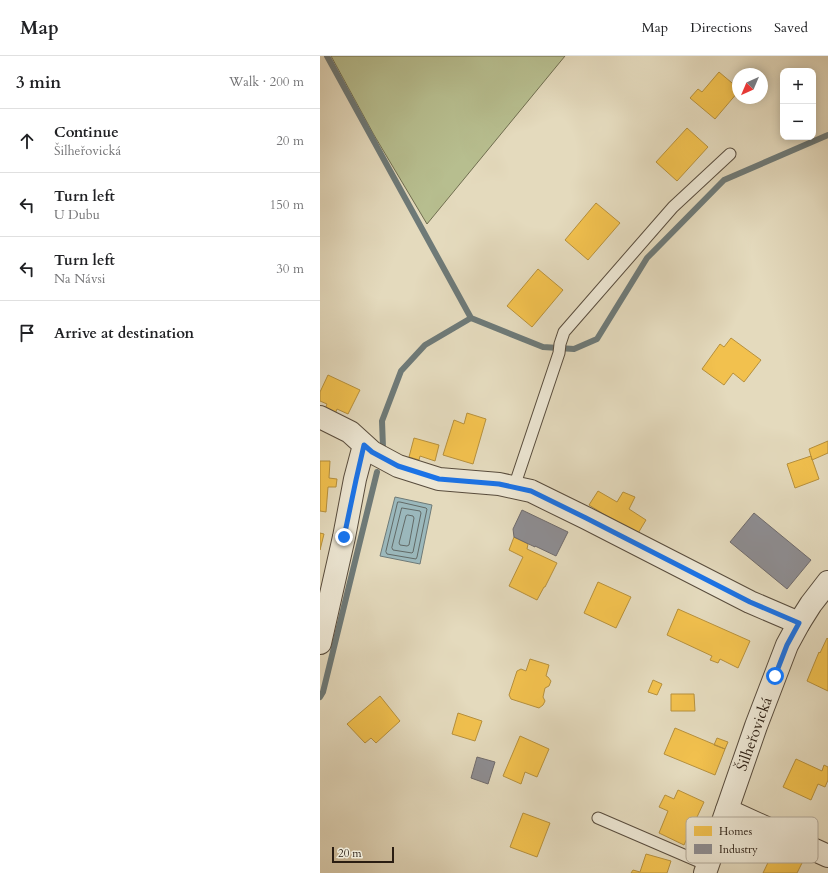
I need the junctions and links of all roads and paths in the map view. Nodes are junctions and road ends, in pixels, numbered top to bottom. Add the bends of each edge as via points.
1 (730, 154) dead end
2 (320, 417) edge
3 (364, 445) junction
4 (514, 487) junction
5 (828, 582) edge
6 (799, 623) junction
7 (320, 643) edge
8 (727, 810) junction
9 (725, 817) edge
10 (742, 817) edge
11 (598, 818) dead end
12 (818, 851) edge
13 (828, 856) edge
14 (686, 860) edge
15 (693, 863) edge
16 (706, 869) edge

1 - 4 lane via 673,207 564,332
2 - 3 street via 350,432
3 - 4 street via 398,466 439,479
3 - 7 street
4 - 6 street via 531,491 750,602
5 - 6 street, Šilheřovická
6 - 8 street, Šilheřovická via 775,676
8 - 9 street, Šilheřovická
8 - 10 street
11 - 14 lane
12 - 13 street
15 - 16 lane

